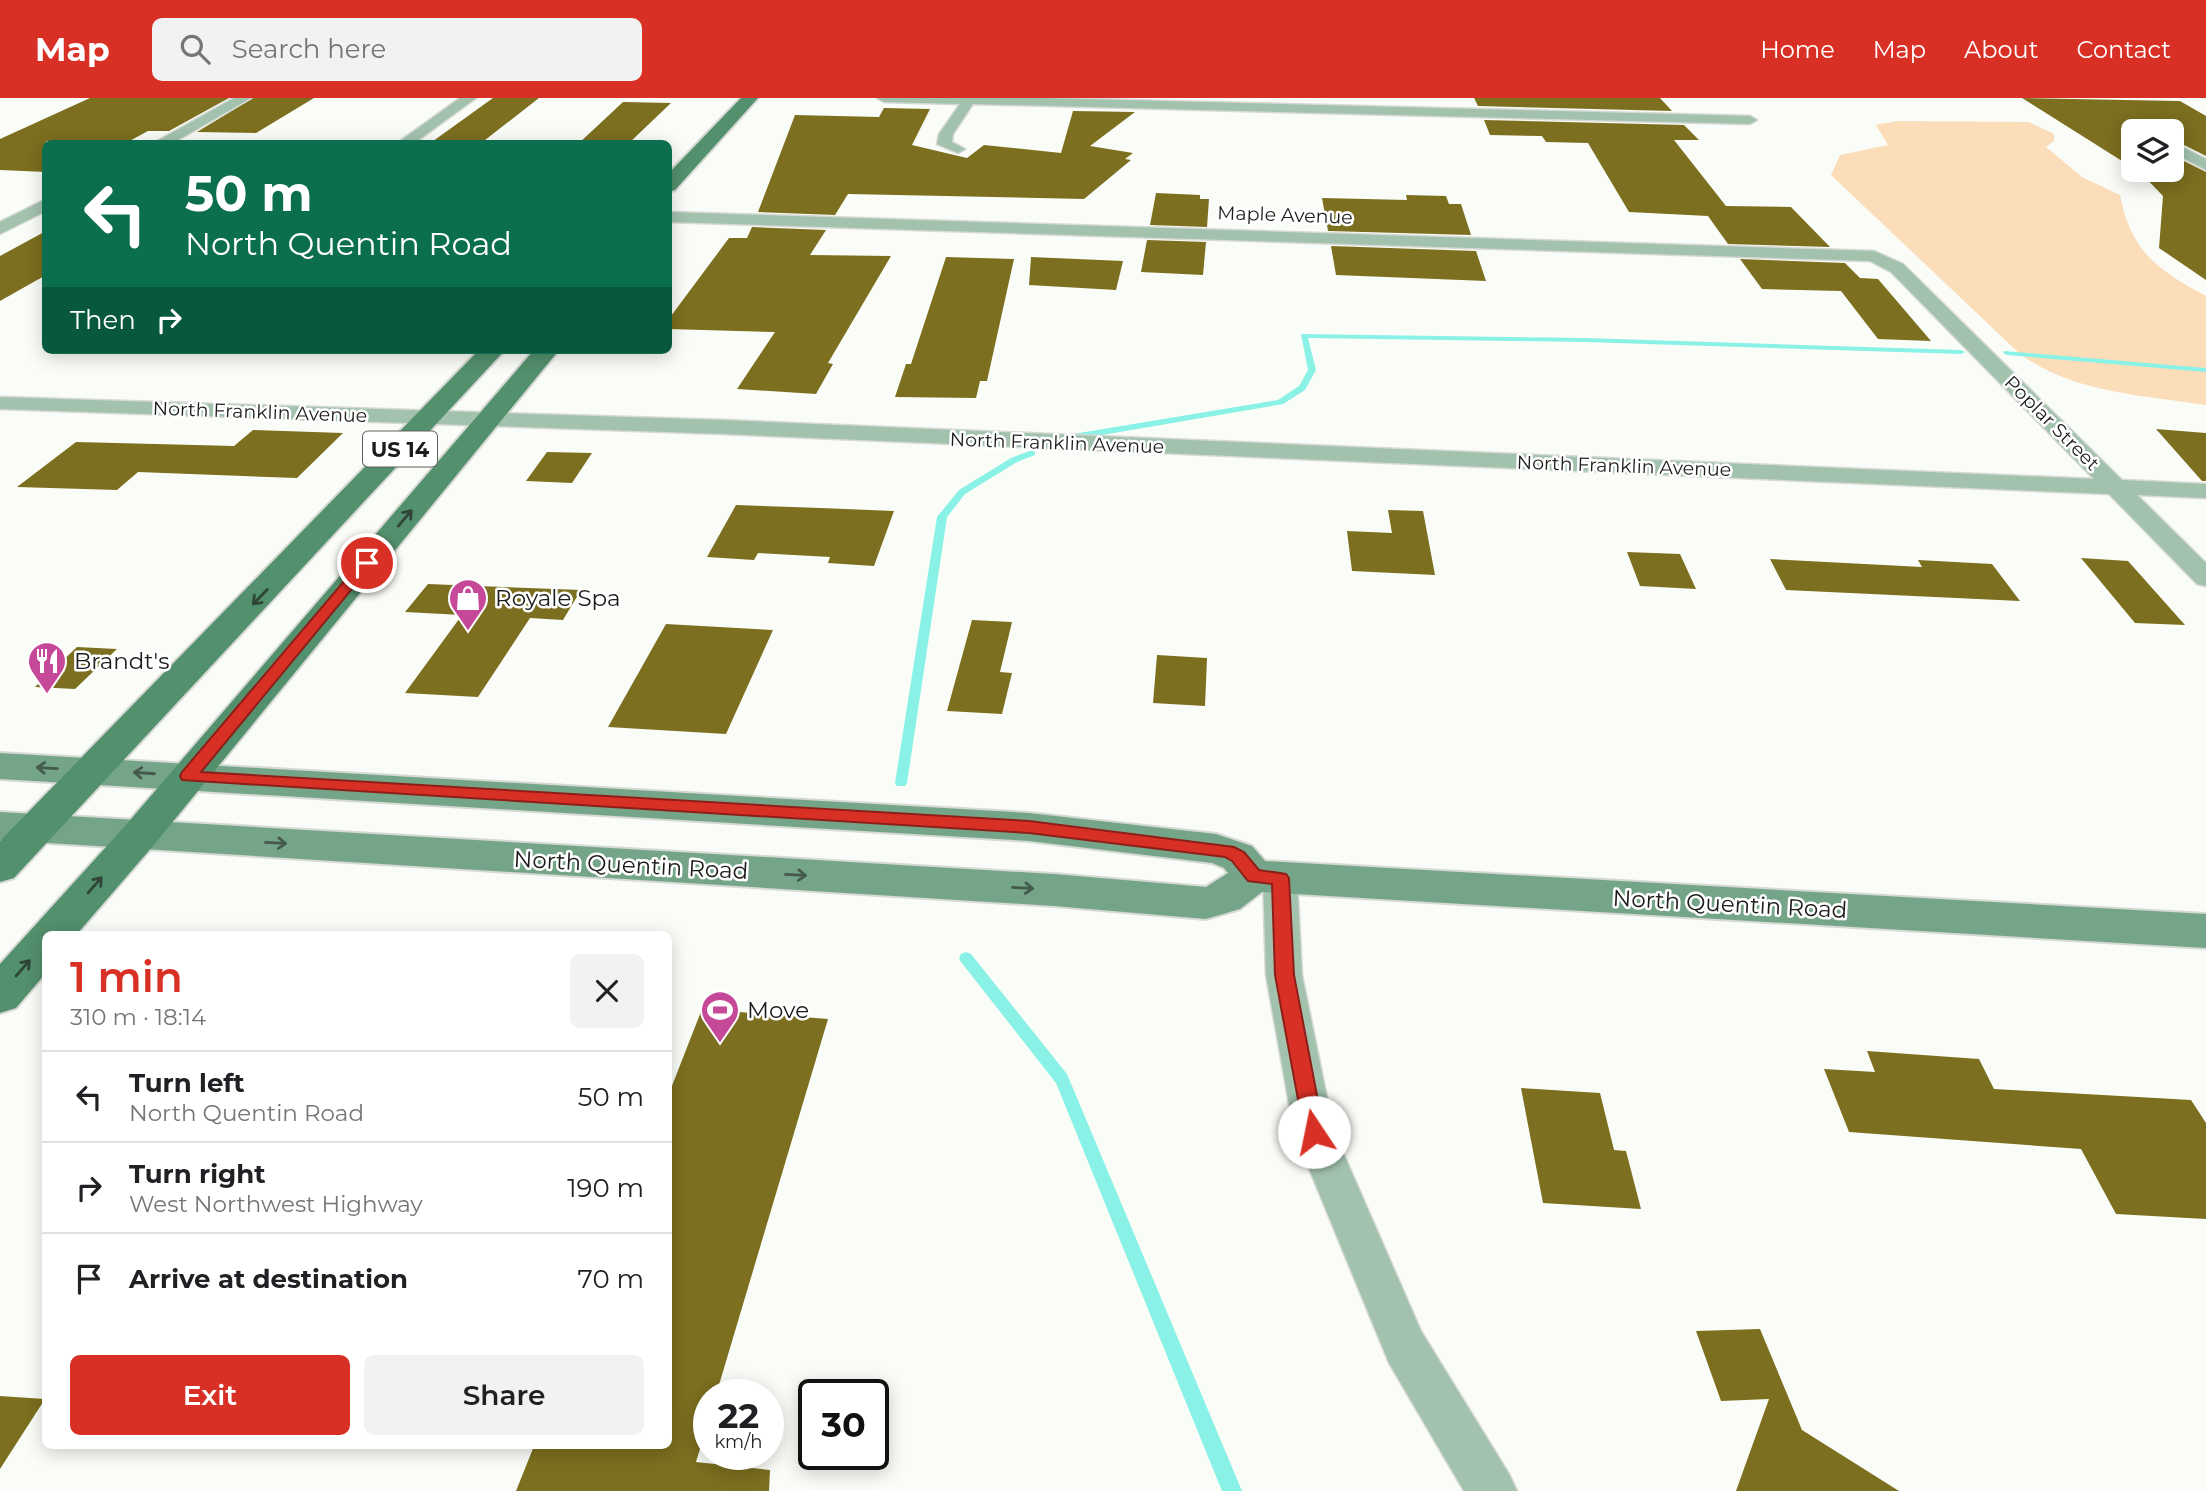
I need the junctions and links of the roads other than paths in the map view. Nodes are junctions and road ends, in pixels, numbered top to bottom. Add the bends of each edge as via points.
1 (244, 98) edge
2 (469, 98) edge
3 (750, 98) edge
4 (884, 98) edge
5 (1579, 98) edge
6 (970, 99) edge
7 (1202, 102) edge
8 (1590, 115) junction
9 (1750, 120) dead end
10 (166, 140) edge
11 (408, 140) edge
12 (958, 149) dead end
13 (2184, 153) edge
14 (2206, 165) edge
15 (672, 182) edge
16 (11, 201) dead end
17 (42, 203) edge
18 (42, 205) edge
19 (672, 218) edge
20 (0, 229) edge
21 (1897, 268) joint
22 (489, 354) edge
23 (544, 354) edge
24 (0, 403) edge
25 (429, 417) junction
26 (488, 419) junction
27 (2114, 486) junction
28 (2206, 491) edge
29 (2206, 578) edge
30 (0, 765) edge
31 (94, 770) junction
32 (188, 776) junction
33 (19, 827) edge
34 (139, 836) junction
35 (0, 867) edge
36 (1267, 877) junction
37 (55, 931) edge
38 (2206, 931) edge
39 (42, 947) edge
40 (0, 995) edge
41 (1492, 1491) edge

1 - 10 street
2 - 11 street
3 - 15 main road
4 - 6 street
5 - 8 street
6 - 7 street
6 - 12 street via 946,134 944,144
7 - 8 street
8 - 9 street
13 - 14 street
16 - 17 street
18 - 20 street
19 - 21 street, Maple Avenue via 1844,253 1874,256
21 - 27 street, Poplar Street
22 - 25 main road, US 14
23 - 26 main road, US 14
24 - 25 street, North Franklin Avenue
25 - 26 street, North Franklin Avenue
25 -> 31 main road, US 14
26 - 27 street, North Franklin Avenue
32 -> 26 main road, US 14
27 - 28 street, North Franklin Avenue
27 - 29 street, Poplar Street
31 -> 30 main road
32 -> 31 main road
31 - 33 main road, US 14
32 - 34 main road, US 14
32 - 36 main road via 1029,827 1216,849 1238,857
33 - 34 main road, North Quentin Road
33 - 35 main road, US 14
34 -> 36 main road, North Quentin Road via 1040,889 1206,903
37 -> 34 main road, US 14
36 - 38 main road, North Quentin Road
36 - 41 street via 1314,1132 1405,1347
40 -> 39 main road

